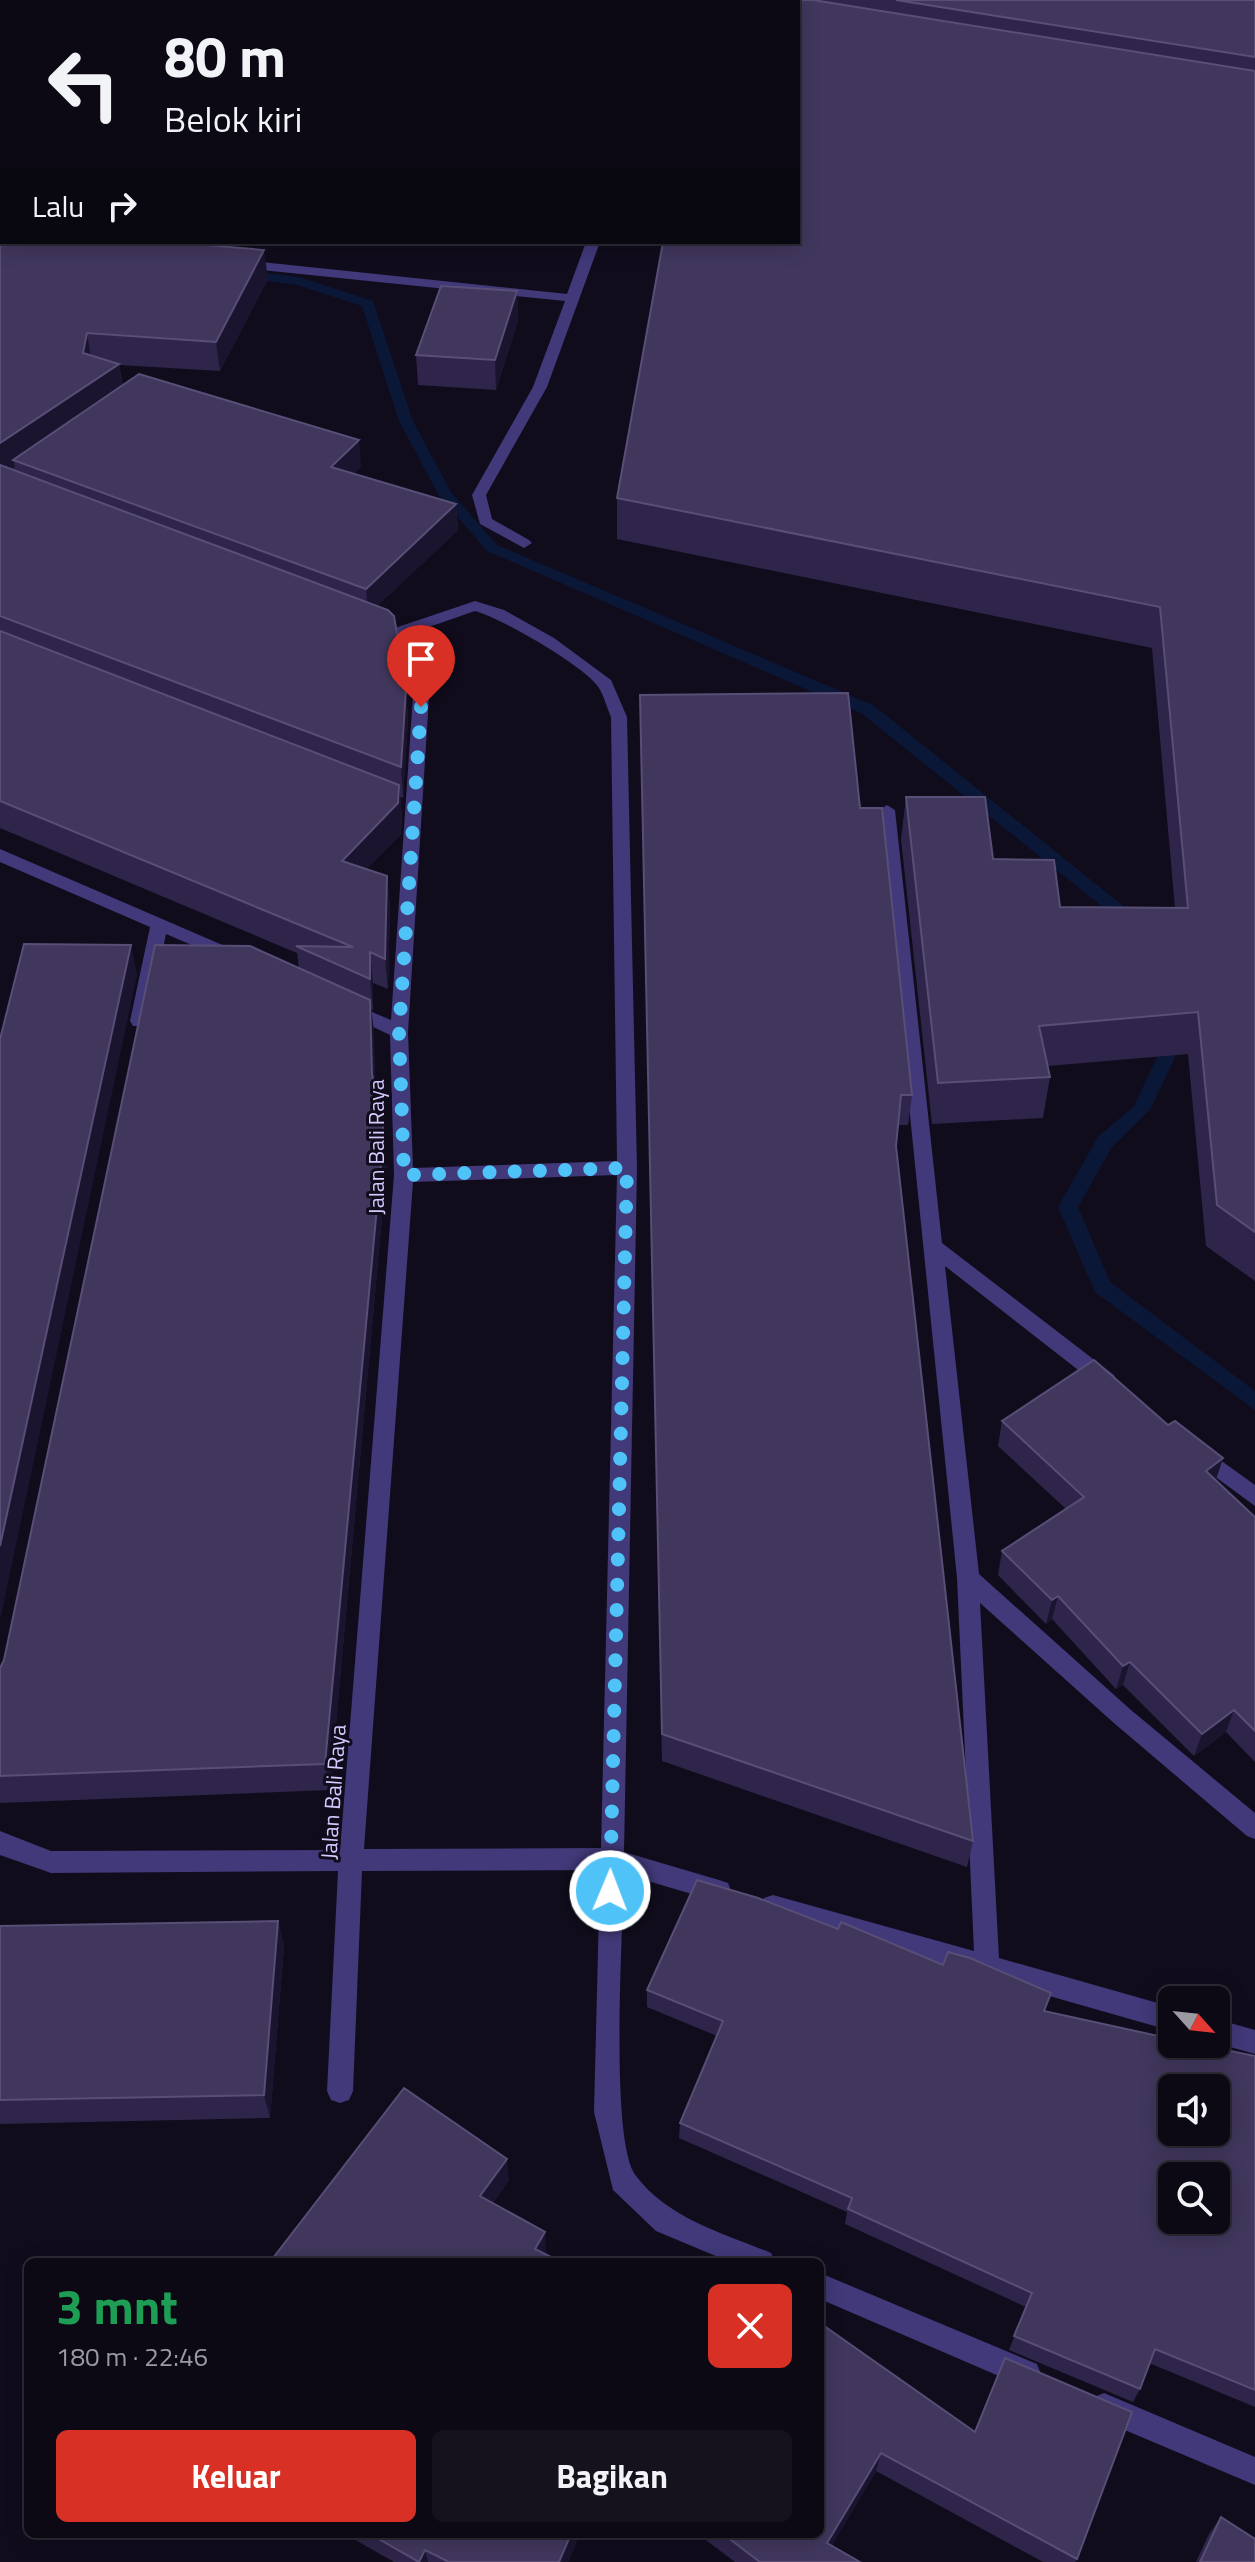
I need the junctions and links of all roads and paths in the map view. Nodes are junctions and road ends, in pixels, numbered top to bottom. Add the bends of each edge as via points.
1 (592, 244) edge
2 (228, 263) edge
3 (571, 298) junction
4 (524, 543) dead end
5 (363, 621) edge
6 (396, 633) junction
7 (887, 810) dead end
8 (0, 855) edge
9 (160, 923) junction
10 (259, 968) edge
11 (329, 1000) edge
12 (399, 1032) junction
13 (134, 1047) edge
14 (627, 1168) junction
15 (404, 1175) junction
16 (936, 1248) junction
17 (1120, 1392) edge
18 (1181, 1439) edge
19 (1255, 1497) edge
20 (968, 1578) junction
21 (1255, 1828) edge
22 (0, 1842) edge
23 (351, 1858) junction
24 (611, 1859) junction
25 (987, 1967) junction
26 (1158, 2015) edge
27 (1230, 2035) edge
28 (1255, 2042) edge
29 (340, 2091) dead end
30 (752, 2258) edge
31 (824, 2288) edge
32 (1052, 2385) edge
33 (1081, 2397) edge
34 (1255, 2471) edge

1 - 3 street
2 - 3 street
3 - 4 street via 540,387 479,495 485,521
5 - 6 street
6 - 12 street, Jalan Bali Raya via 414,651 422,681 409,810
6 - 14 street via 475,606 499,613 548,641 605,683 619,717
7 - 16 street
8 - 9 street
9 - 10 street
9 - 13 street
11 - 12 street
12 - 15 street, Jalan Bali Raya
14 - 15 street
14 - 24 street
15 - 23 street, Jalan Bali Raya
16 - 17 street
16 - 20 street
18 - 19 street
20 - 21 street
20 - 25 street
22 - 23 street via 51,1862
23 - 24 street
23 - 29 street, Jalan Bali Raya
24 - 25 street
24 - 30 street via 607,2112 622,2181 665,2222
25 - 26 street
27 - 28 street
31 - 32 street
33 - 34 street

